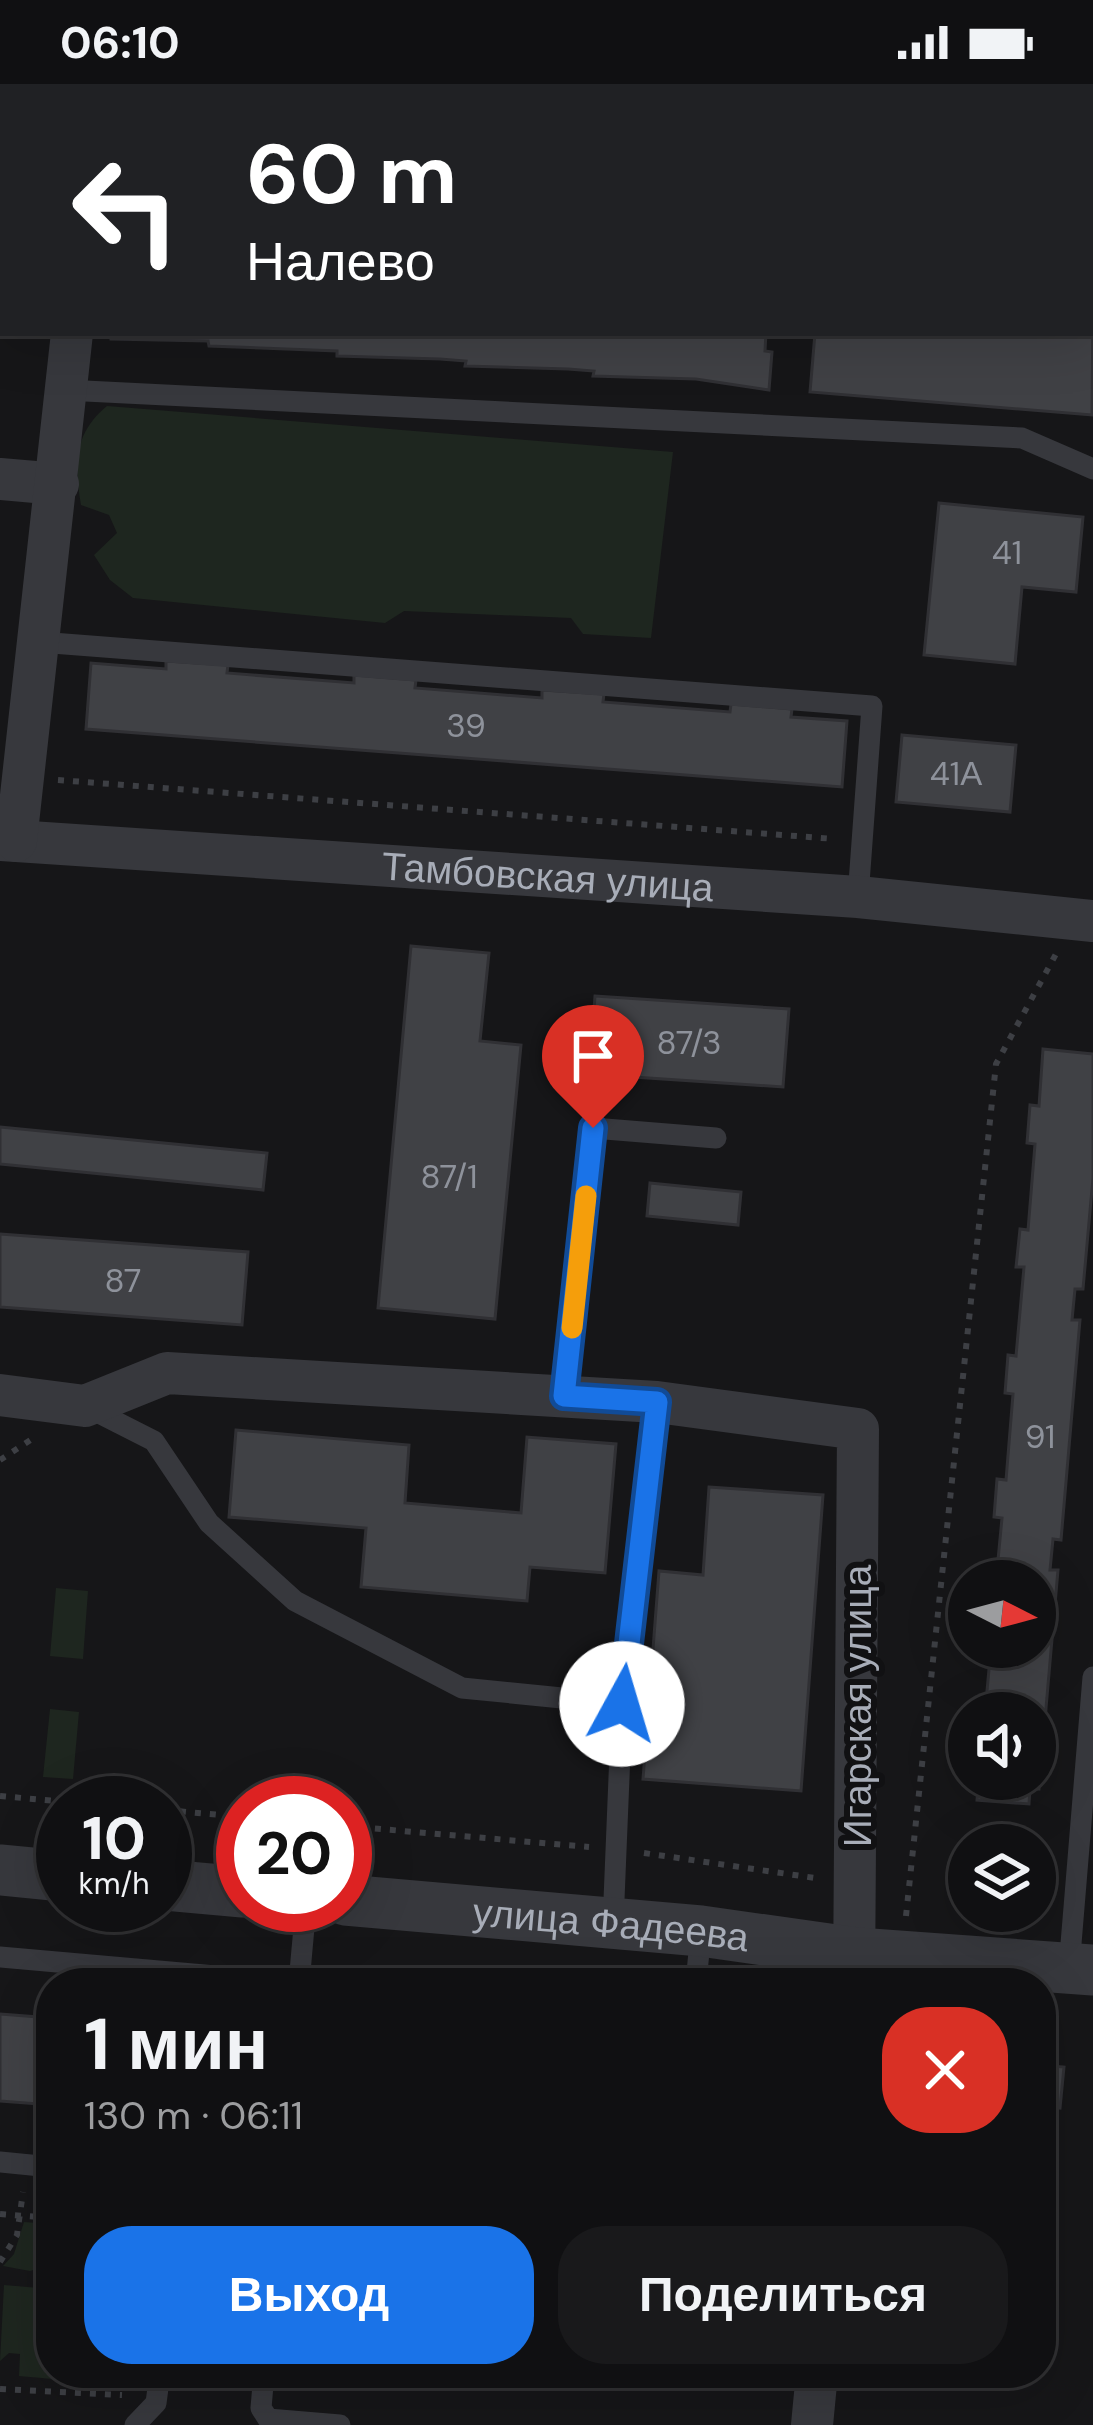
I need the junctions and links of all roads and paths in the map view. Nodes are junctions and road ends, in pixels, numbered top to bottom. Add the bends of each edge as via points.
1 (72, 336) edge
2 (65, 389) junction
3 (1093, 469) edge
4 (0, 479) edge
5 (58, 484) junction
6 (39, 642) junction
7 (23, 778) junction
8 (8, 841) edge
9 (862, 841) junction
10 (857, 897) junction
11 (1084, 920) edge
12 (716, 1138) dead end
13 (0, 1395) edge
14 (564, 1396) junction
15 (657, 1402) junction
16 (85, 1406) junction
17 (1093, 1676) edge
18 (622, 1704) junction
19 (0, 1796) edge
20 (36, 1799) edge
21 (0, 1870) edge
22 (36, 1873) edge
23 (372, 1902) edge
24 (613, 1924) junction
25 (701, 1931) junction
26 (303, 1932) edge
27 (0, 1957) edge
28 (871, 1964) edge
29 (137, 1968) edge
30 (299, 1968) edge
31 (697, 1968) edge
32 (1011, 1968) edge
33 (1081, 1970) edge
34 (0, 2162) edge
35 (36, 2166) edge
36 (0, 2214) edge
37 (21, 2216) junction
38 (36, 2217) edge
39 (0, 2261) edge
40 (131, 2388) edge
41 (158, 2388) edge
42 (263, 2388) edge
43 (816, 2388) edge
44 (0, 2389) edge
45 (135, 2425) edge
46 (340, 2425) edge
47 (812, 2425) edge

1 - 2 street
2 - 3 lane via 1022,438
2 - 5 street
4 - 5 street
5 - 6 street
6 - 7 street
6 - 9 lane via 872,706
7 - 8 street
7 - 9 path
8 - 10 street, Тамбовская улица
9 - 10 lane
10 - 11 street, Тамбовская улица
11 - 28 path via 996,1064
12 - 14 lane via 593,1128
13 - 16 street
14 - 15 street
14 - 16 street via 167,1373
15 - 18 lane
15 - 28 street, Игарская улица via 858,1429
16 - 18 lane via 154,1441 208,1523 295,1601 462,1688
17 - 33 lane
18 - 24 lane
19 - 20 path
21 - 22 street
23 - 24 street, улица Фадеева
24 - 25 street, улица Фадеева
25 - 28 street, улица Фадеева
25 - 31 lane
26 - 30 lane
27 - 29 lane
28 - 32 street, улица Фадеева
34 - 35 lane
36 - 37 path
37 - 38 path
37 - 39 path
40 - 44 path via 107,2398
41 - 45 lane
42 - 46 lane via 268,2419
43 - 47 street

